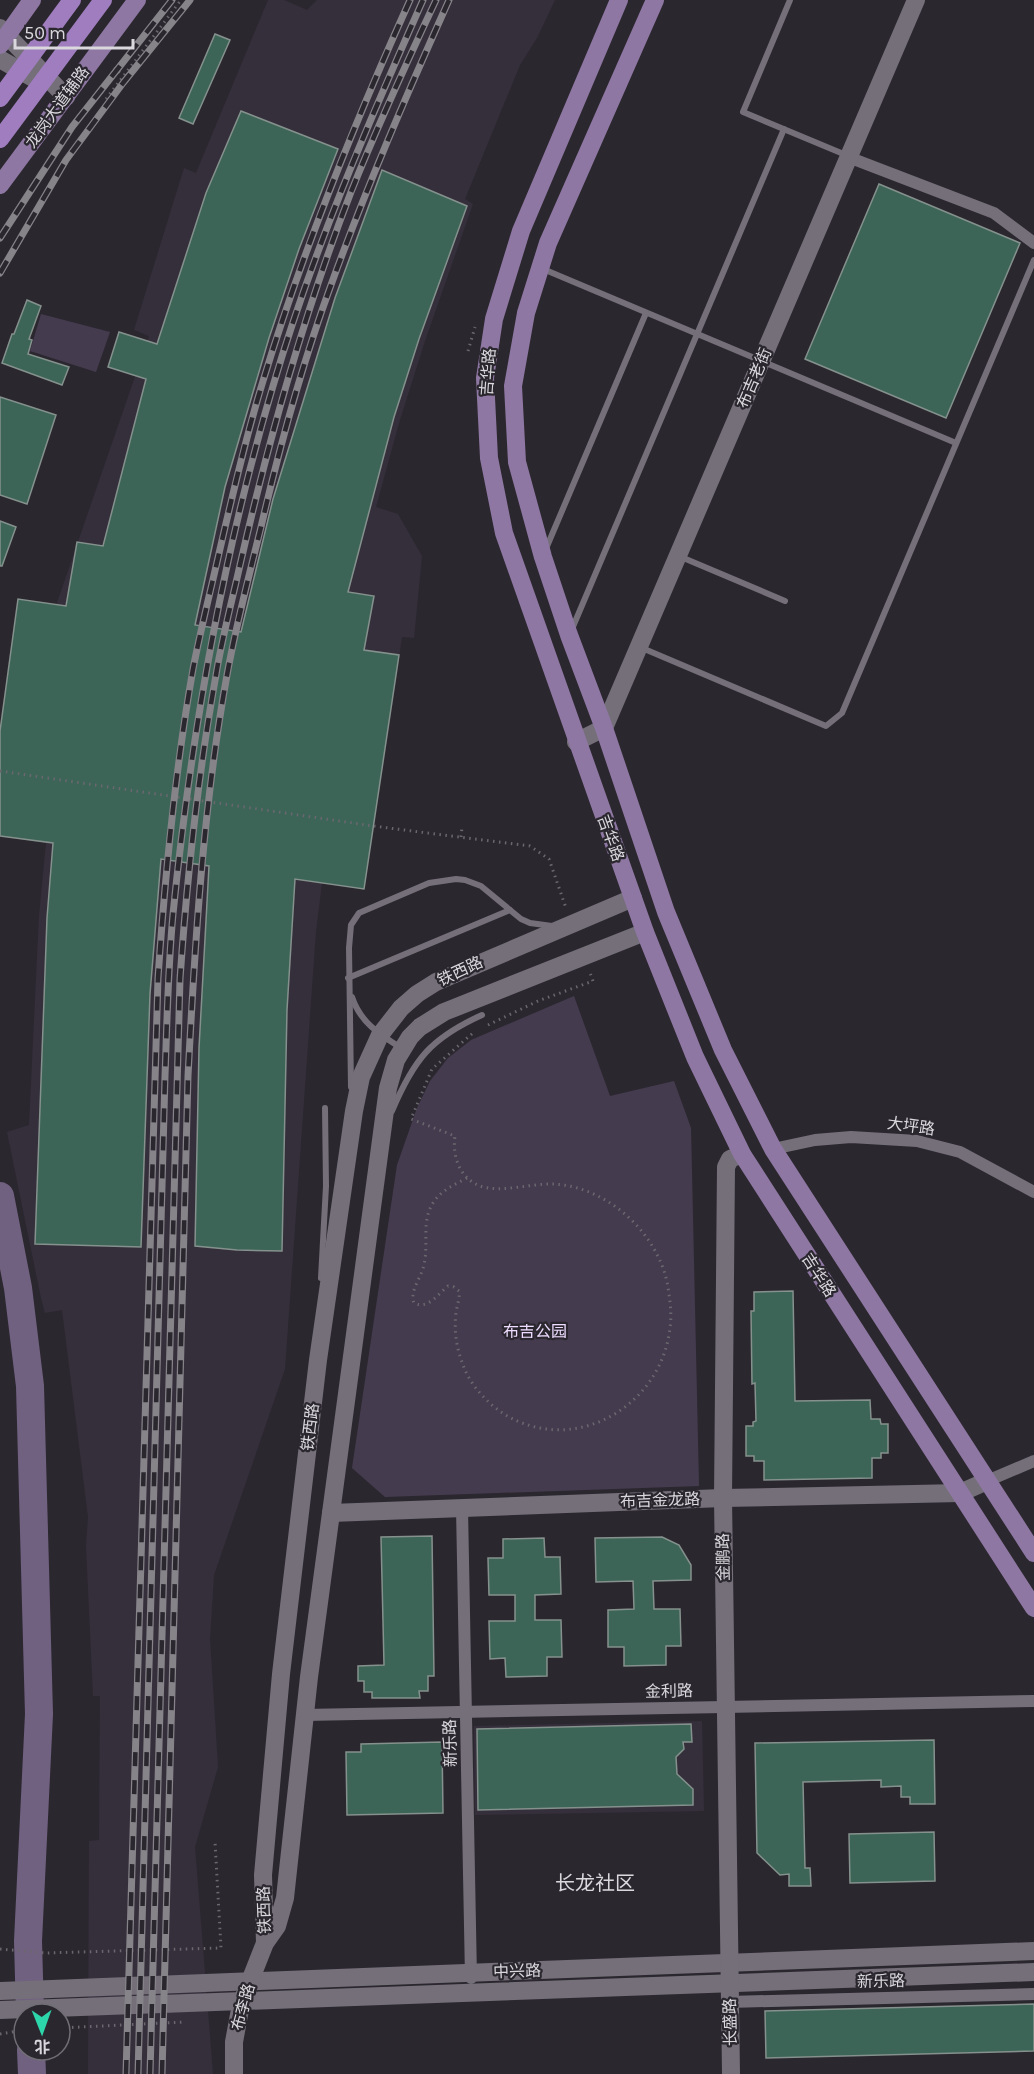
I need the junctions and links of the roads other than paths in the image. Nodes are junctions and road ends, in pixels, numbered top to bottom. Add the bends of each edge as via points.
1 (32, 0) edge
2 (72, 0) edge
3 (103, 0) edge
4 (137, 0) edge
5 (619, 0) edge
6 (654, 0) edge
7 (790, 0) edge
8 (916, 0) edge
9 (2, 36) edge
10 (0, 59) edge
11 (66, 97) junction
12 (0, 98) edge
13 (784, 129) junction
14 (0, 139) edge
15 (848, 157) junction
16 (0, 185) edge
17 (1034, 243) edge
18 (1034, 260) edge
19 (540, 268) junction
20 (646, 313) junction
21 (697, 334) junction
22 (761, 361) junction
23 (956, 443) junction
24 (678, 555) junction
25 (543, 557) junction
26 (785, 601) dead end
27 (569, 635) junction
28 (639, 646) junction
29 (604, 728) junction
30 (576, 742) junction
31 (633, 898) junction
32 (510, 910) junction
33 (569, 921) junction
34 (645, 932) junction
35 (348, 978) junction
36 (482, 1015) dead end
37 (380, 1035) junction
38 (402, 1049) junction
39 (325, 1108) dead end
40 (350, 1138) junction
41 (380, 1139) junction
42 (773, 1149) junction
43 (742, 1154) junction
44 (1034, 1192) edge
45 (318, 1360) junction
46 (1034, 1461) edge
47 (987, 1481) junction
48 (960, 1493) junction
49 (723, 1498) junction
50 (462, 1508) junction
51 (331, 1513) junction
52 (1034, 1553) edge
53 (1034, 1608) edge
54 (281, 1674) junction
55 (309, 1677) junction
56 (1034, 1701) edge
57 (725, 1707) junction
58 (466, 1712) junction
59 (305, 1715) junction
60 (265, 1943) junction
61 (1034, 1951) edge
62 (1034, 1972) edge
63 (728, 1975) junction
64 (471, 1978) junction
65 (246, 1990) junction
66 (0, 1991) edge
67 (1034, 1994) edge
68 (729, 2002) junction
69 (0, 2010) edge
70 (729, 2073) edge
71 (234, 2074) edge

1 - 9 main road
2 - 12 highway
3 - 14 highway
4 - 11 main road, 龙岗大道辅路
5 - 30 main road, 吉华路 via 521,231 494,319 485,378 489,458 504,533
6 - 19 main road, 吉华路
7 - 13 lane via 743,112
8 - 15 main road, 布吉老街
9 - 11 main road
10 - 11 main road
11 - 16 main road, 龙岗大道辅路
13 - 15 lane
13 - 21 lane
15 - 17 street via 994,213
15 - 22 main road, 布吉老街
18 - 23 lane
19 - 20 lane
19 - 25 main road, 吉华路 via 526,313 513,386 517,462
20 - 21 lane
20 - 25 lane
21 - 22 lane
21 - 27 lane
22 - 23 lane
22 - 24 main road, 布吉老街
23 - 28 lane via 842,713 826,726
24 - 26 lane
24 - 28 main road, 布吉老街
25 - 27 main road, 吉华路
27 - 29 main road, 吉华路
28 - 29 main road, 布吉老街
29 - 30 main road
29 - 42 main road, 吉华路 via 666,912 723,1050
30 - 31 main road, 吉华路
31 - 33 main road, 铁西路
31 - 34 main road, 吉华路
32 - 33 lane via 530,923 551,926
32 - 35 lane
32 - 35 lane via 481,886 456,879 429,883 370,906 352,921
33 - 37 main road, 铁西路 via 436,982 401,1008
34 - 38 main road, 铁西路 via 444,1012 420,1027
34 - 43 main road, 吉华路 via 695,1057
35 - 37 lane via 358,1012
35 - 40 lane via 352,1054
36 - 41 lane via 451,1030 427,1049 405,1083
37 - 38 lane
37 - 40 main road, 铁西路 via 361,1077
38 - 41 main road, 铁西路 via 388,1089
39 - 45 lane
40 - 45 main road, 铁西路
41 - 51 main road, 铁西路
42 - 44 street, 大坪路 via 851,1137 917,1141 960,1152
42 - 47 main road, 吉华路
43 - 48 main road, 吉华路
43 - 49 main road, 金鹏路 via 730,1159 726,1167
45 - 54 main road, 铁西路
46 - 47 street
47 - 48 main road, 布吉金龙路
47 - 52 main road, 吉华路
48 - 49 main road, 布吉金龙路
48 - 53 main road, 吉华路
49 - 50 main road, 布吉金龙路
49 - 57 main road, 金鹏路
50 - 51 main road, 布吉金龙路
50 - 58 street, 新乐路
51 - 55 main road, 铁西路
54 - 55 main road
54 - 60 main road, 铁西路 via 263,1875
55 - 59 main road, 铁西路
56 - 57 street, 金利路
57 - 58 street, 金利路
57 - 63 main road, 金鹏路
58 - 59 street, 金利路
58 - 64 street, 新乐路
59 - 60 main road, 铁西路 via 285,1898 277,1926
60 - 65 main road, 布李路
61 - 66 main road, 中兴路
62 - 69 main road, 中兴路
63 - 64 street
63 - 65 street
63 - 68 main road, 长盛路
64 - 65 street
65 - 71 main road, 布李路 via 237,2021
67 - 68 street, 新乐路
68 - 70 main road, 长盛路

